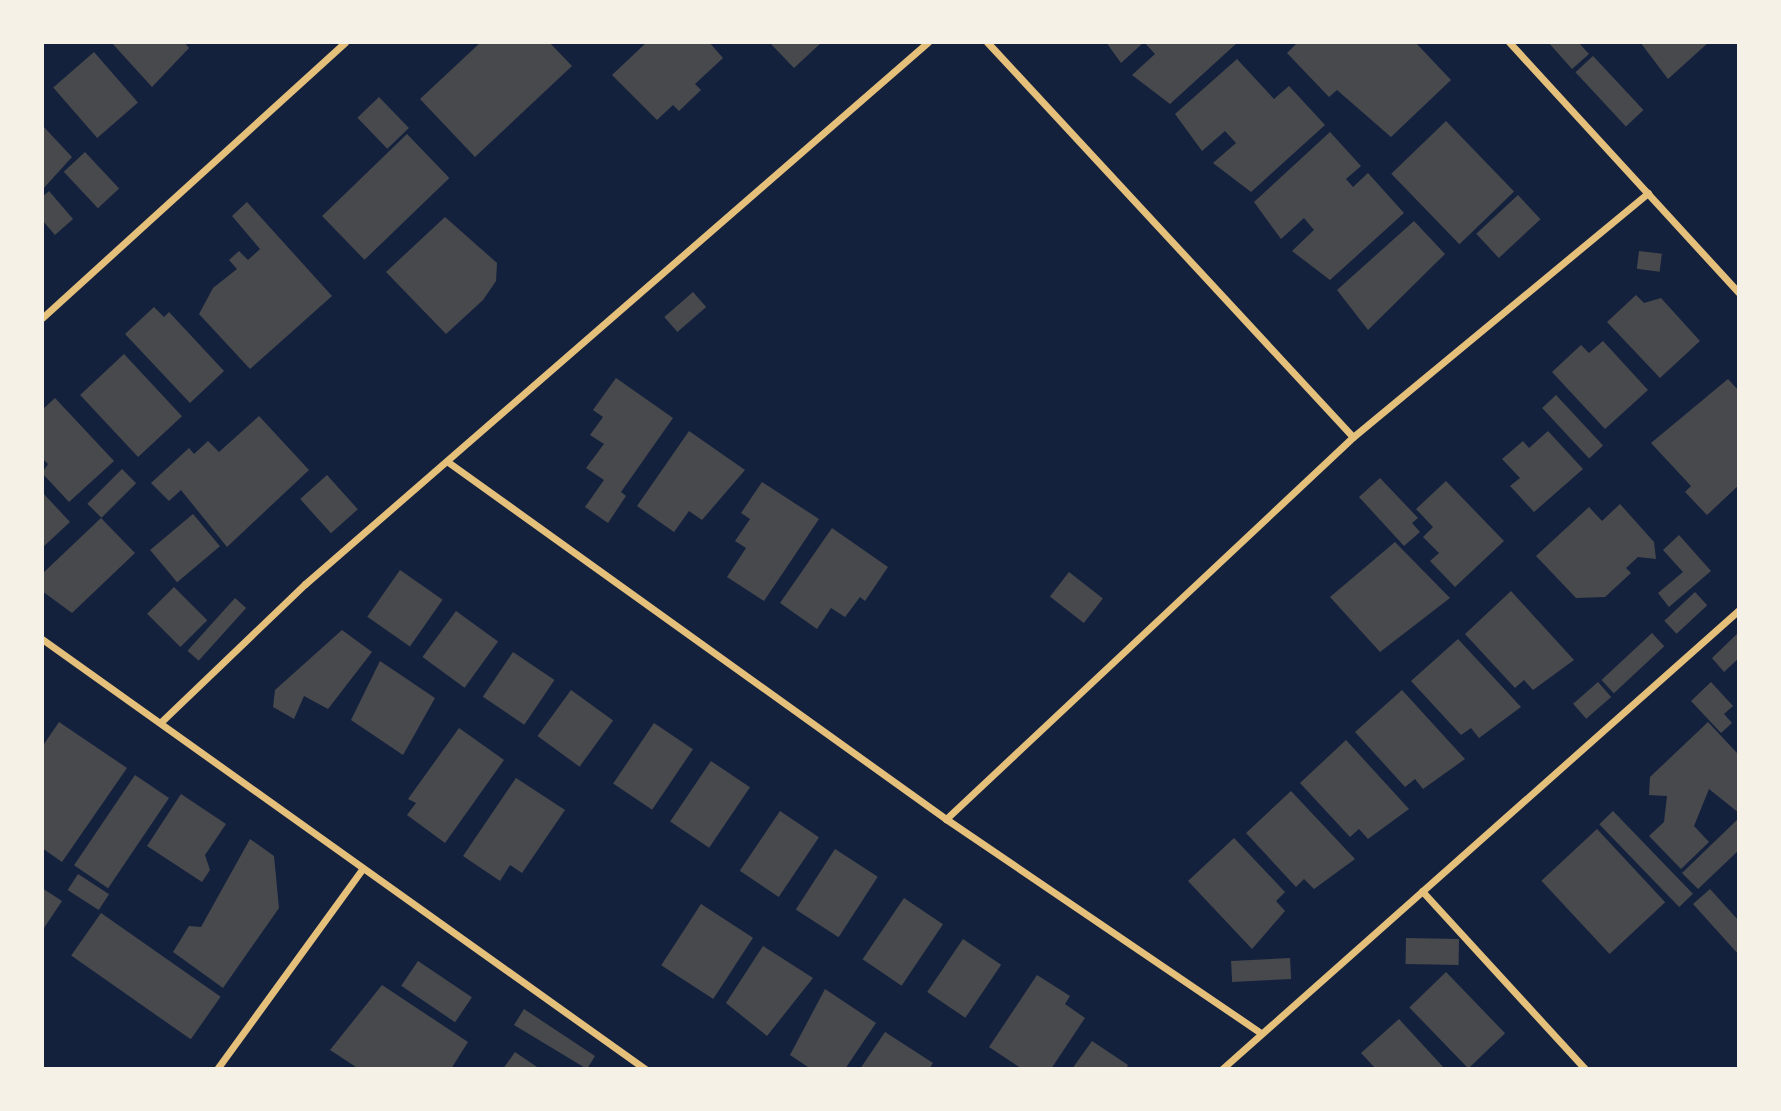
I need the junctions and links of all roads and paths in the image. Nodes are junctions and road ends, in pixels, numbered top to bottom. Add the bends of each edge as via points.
1 (345, 42) edge
2 (928, 42) edge
3 (987, 42) edge
4 (1509, 42) edge
5 (1648, 192) junction
6 (1739, 293) edge
7 (42, 318) edge
8 (1353, 437) junction
9 (448, 462) junction
10 (1739, 610) edge
11 (42, 639) edge
12 (163, 721) junction
13 (946, 819) junction
14 (361, 871) junction
15 (1422, 891) junction
16 (1261, 1032) junction
17 (217, 1069) edge
18 (645, 1069) edge
19 (1222, 1069) edge
20 (1586, 1069) edge

1 - 7 street
2 - 9 street
3 - 8 street
4 - 5 street
5 - 6 street
5 - 8 street
8 - 13 street
9 - 12 street via 306,584
9 - 13 street
10 - 15 street
11 - 12 street
12 - 14 street
13 - 16 street
14 - 17 street
14 - 18 street
15 - 16 street
15 - 20 street
16 - 19 street

